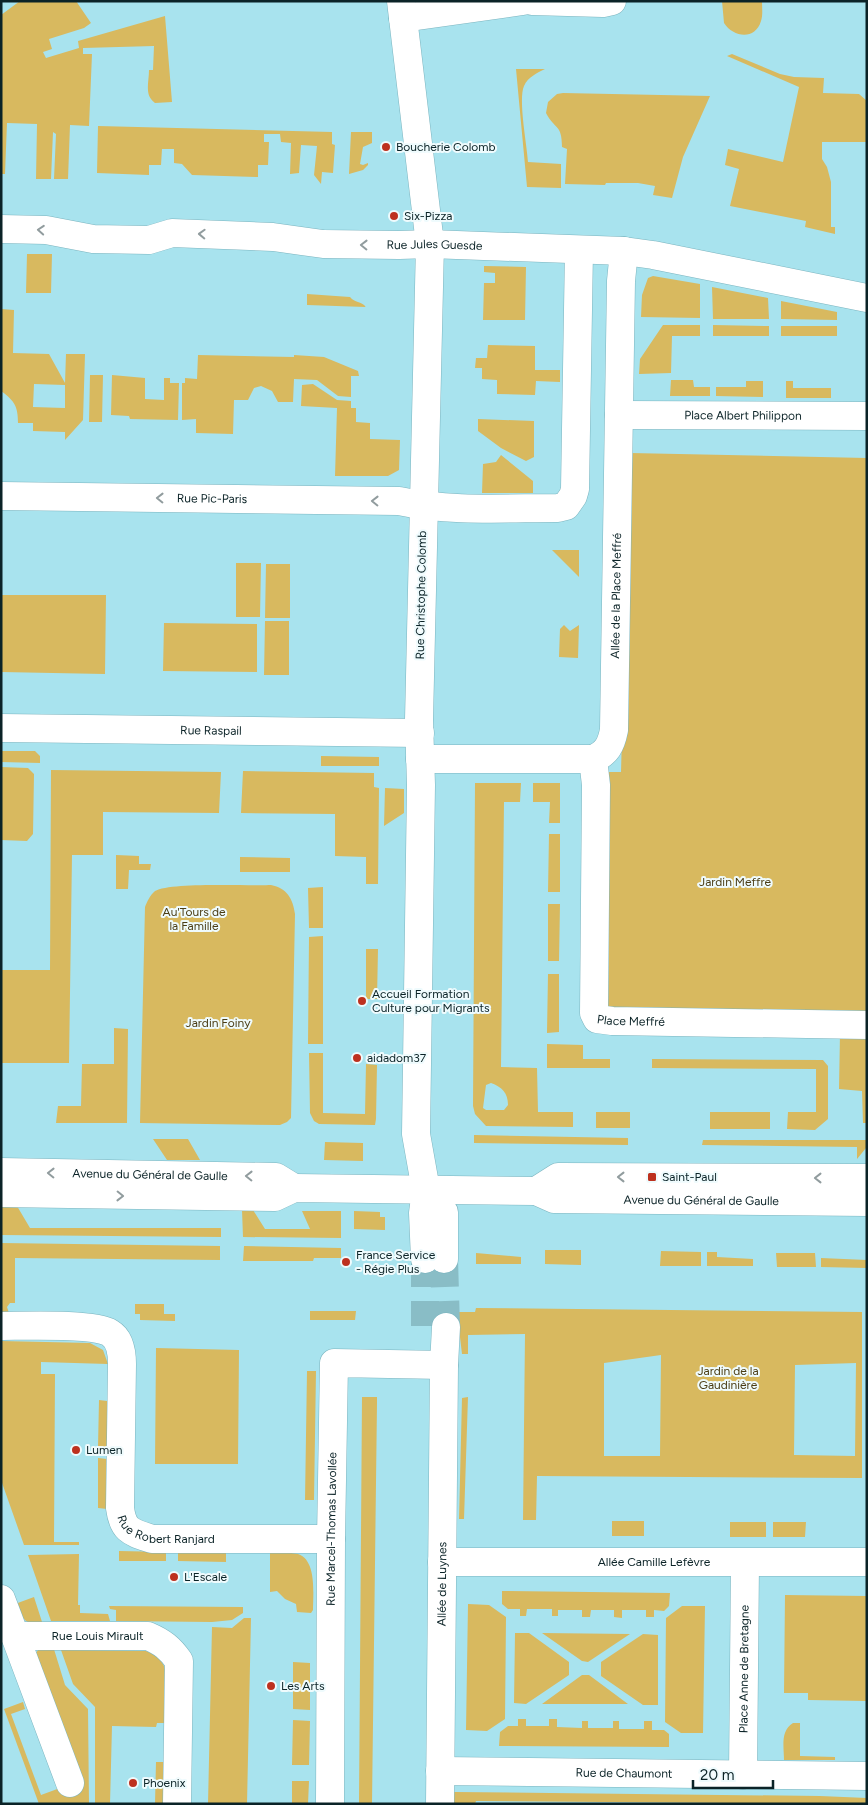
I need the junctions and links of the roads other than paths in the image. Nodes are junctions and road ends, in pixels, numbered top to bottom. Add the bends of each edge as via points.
1 (523, 1) edge
2 (532, 1) edge
3 (612, 1) edge
4 (402, 10) edge
5 (1, 229) edge
6 (430, 244) junction
7 (579, 250) junction
8 (624, 251) junction
9 (867, 298) edge
10 (619, 415) junction
11 (867, 416) edge
12 (1, 496) edge
13 (423, 506) junction
14 (1, 728) edge
15 (420, 746) junction
16 (593, 760) junction
17 (867, 1025) edge
18 (1, 1172) edge
19 (867, 1178) edge
20 (294, 1188) junction
21 (426, 1190) junction
22 (536, 1191) junction
23 (1, 1193) edge
24 (867, 1202) edge
25 (434, 1259) tunnel mouth
26 (1, 1326) edge
27 (436, 1326) tunnel mouth
28 (444, 1365) junction
29 (331, 1539) junction
30 (442, 1562) junction
31 (867, 1562) edge
32 (745, 1563) junction
33 (1, 1599) edge
34 (15, 1636) junction
35 (440, 1772) junction
36 (743, 1775) junction
37 (867, 1776) edge
38 (70, 1783) dead end
39 (177, 1804) edge
40 (330, 1804) edge
41 (440, 1804) edge

1 - 4 street
2 - 3 street
4 - 6 street, Rue Christophe Colomb
6 -> 5 street, Rue Jules Guesde via 323,244 273,237 172,233 149,240 93,239 46,230
6 - 7 street, Rue Jules Guesde
6 - 13 street, Rue Christophe Colomb
7 - 8 street, Rue Jules Guesde
7 - 13 street via 575,489 571,502 558,508
8 - 9 street, Rue Jules Guesde
8 - 10 street, Allée de la Place Meffré
10 - 11 street, Place Albert Philippon
10 - 16 street, Allée de la Place Meffré via 614,730 611,745
13 -> 12 street, Rue Pic-Paris via 399,501
13 - 15 street, Rue Christophe Colomb
14 - 15 street, Rue Raspail
15 - 16 street
15 - 21 street, Rue Christophe Colomb via 416,1134
16 - 17 street, Place Meffré via 596,785 594,1013 597,1019
20 -> 18 street, Avenue du Général de Gaulle via 276,1177
19 -> 22 street, Avenue du Général de Gaulle via 558,1177
20 - 21 street, Avenue du Général de Gaulle
23 -> 20 street, Avenue du Général de Gaulle via 275,1197
21 - 22 street, Avenue du Général de Gaulle
21 - 25 street via 423,1213
22 - 24 street, Avenue du Général de Gaulle via 554,1199
26 - 29 street, Rue Robert Ranjard via 93,1328 110,1333 118,1343 122,1352 120,1508 124,1526 134,1533 152,1538
27 - 28 street, Allée de Luynes
28 - 29 street, Rue Marcel-Thomas Lavollée via 334,1364
28 - 30 street, Allée de Luynes
29 - 40 street, Rue Marcel-Thomas Lavollée
30 - 32 street, Allée Camille Lefèvre
30 - 35 street, Allée de Luynes
31 - 32 street, Allée Camille Lefèvre
32 - 36 street, Place Anne de Bretagne
33 - 34 street
34 - 38 street
34 - 39 street, Rue Louis Mirault via 148,1636 172,1650 179,1661
35 - 36 street, Rue de Chaumont
35 - 41 street, Allée de Luynes
36 - 37 street, Rue de Chaumont

